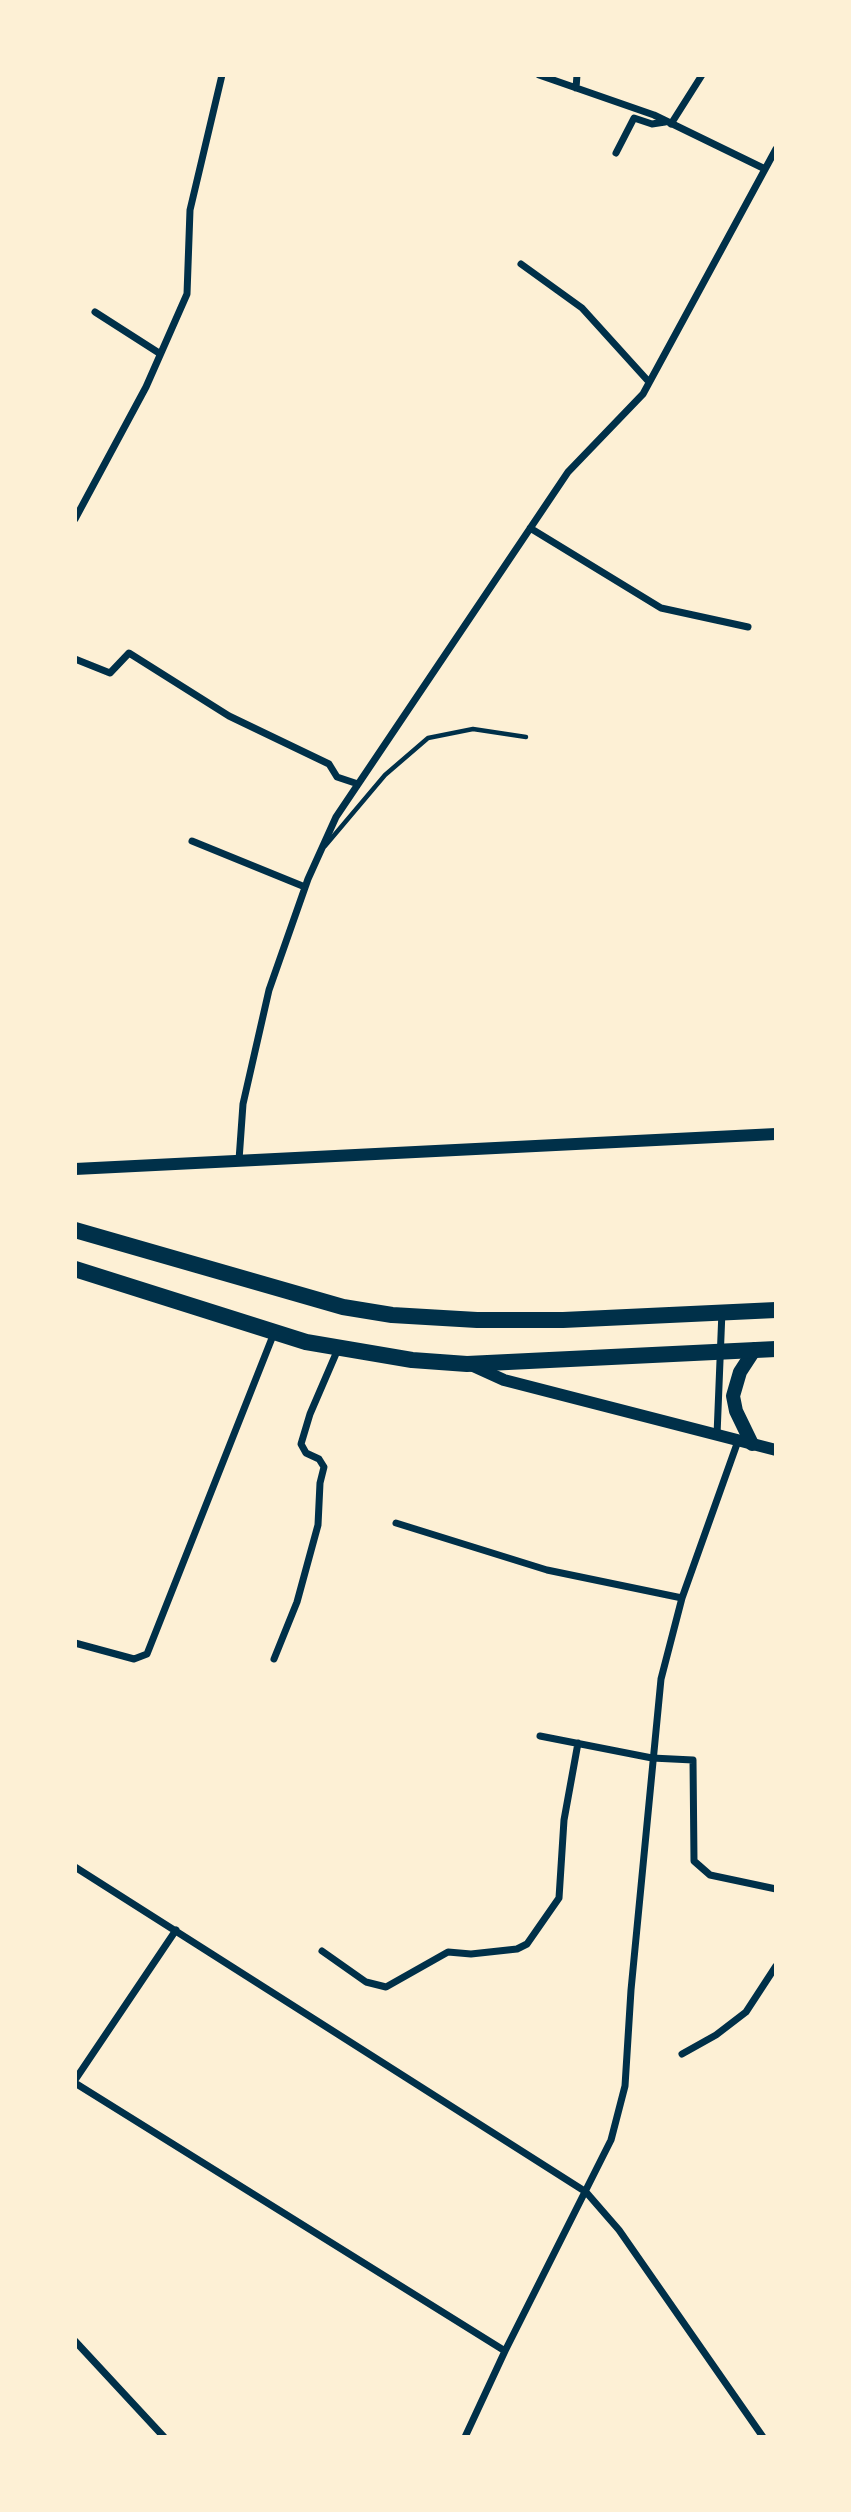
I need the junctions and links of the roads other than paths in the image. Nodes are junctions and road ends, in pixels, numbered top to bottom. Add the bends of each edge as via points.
1 (222, 75) edge
2 (539, 75) edge
3 (577, 75) edge
4 (702, 75) edge
5 (576, 88) junction
6 (669, 123) junction
7 (776, 149) edge
8 (616, 153) dead end
9 (764, 167) junction
10 (521, 264) dead end
11 (95, 312) dead end
12 (159, 354) junction
13 (649, 382) junction
14 (75, 519) edge
15 (530, 528) junction
16 (748, 627) dead end
17 (75, 659) edge
18 (526, 737) dead end
19 (358, 784) junction
20 (192, 841) dead end
21 (320, 852) junction
22 (305, 887) junction
23 (776, 1134) edge
24 (239, 1160) junction
25 (75, 1169) edge
26 (75, 1230) edge
27 (75, 1269) edge
28 (776, 1310) edge
29 (722, 1311) junction
30 (275, 1332) junction
31 (338, 1348) junction
32 (720, 1349) junction
33 (755, 1349) junction
34 (776, 1349) edge
35 (467, 1363) junction
36 (717, 1435) junction
37 (745, 1442) junction
38 (776, 1450) edge
39 (396, 1523) dead end
40 (682, 1598) junction
41 (75, 1643) edge
42 (274, 1658) dead end
43 (540, 1736) dead end
44 (578, 1743) junction
45 (652, 1758) junction
46 (75, 1867) edge
47 (776, 1889) edge
48 (176, 1930) junction
49 (322, 1951) dead end
50 (776, 1966) edge
51 (682, 2054) dead end
52 (75, 2082) edge
53 (586, 2192) junction
54 (75, 2341) edge
55 (505, 2351) junction
56 (163, 2437) edge
57 (465, 2437) edge
58 (763, 2437) edge

1 - 12 street via 190,210 187,294
2 - 5 street
3 - 5 street
4 - 6 street
5 - 6 street
6 - 8 street via 634,118
6 - 9 street
7 - 9 street
9 - 13 street
10 - 13 street via 582,308
11 - 12 street
12 - 14 street
13 - 15 street via 643,394 568,472
15 - 16 street via 661,608
15 - 19 street
17 - 19 street via 110,674 129,653 229,716 329,764 337,777
18 - 21 lane via 473,729 428,738 385,775
19 - 21 street
20 - 22 street
21 - 22 street
22 - 24 street via 268,990 243,1104
23 - 24 street
24 - 25 street
26 - 29 highway via 343,1307 392,1315 550,1320
27 - 30 highway
28 - 29 highway
29 - 32 street
30 - 31 highway
30 - 41 street via 147,1654 134,1659
31 - 35 highway
31 - 42 street via 301,1444 324,1467 318,1525 297,1602
32 - 33 highway
32 - 35 highway
32 - 36 street
33 - 34 highway
33 - 37 main road via 740,1372 733,1396
35 - 36 street via 504,1380
36 - 37 street
37 - 38 street
37 - 40 street
39 - 40 street via 547,1570
40 - 45 street via 661,1679
43 - 44 street
44 - 45 street
44 - 49 street via 564,1820 559,1898 527,1944 494,1952 447,1952 386,1987 366,1982
45 - 47 street via 694,1760 692,1855 697,1866 710,1875
45 - 53 street via 625,2086 611,2140
46 - 48 street
48 - 52 street
48 - 53 street
50 - 51 street via 746,2012
52 - 55 street
53 - 55 street
53 - 58 street via 618,2230
54 - 56 street
55 - 57 street

